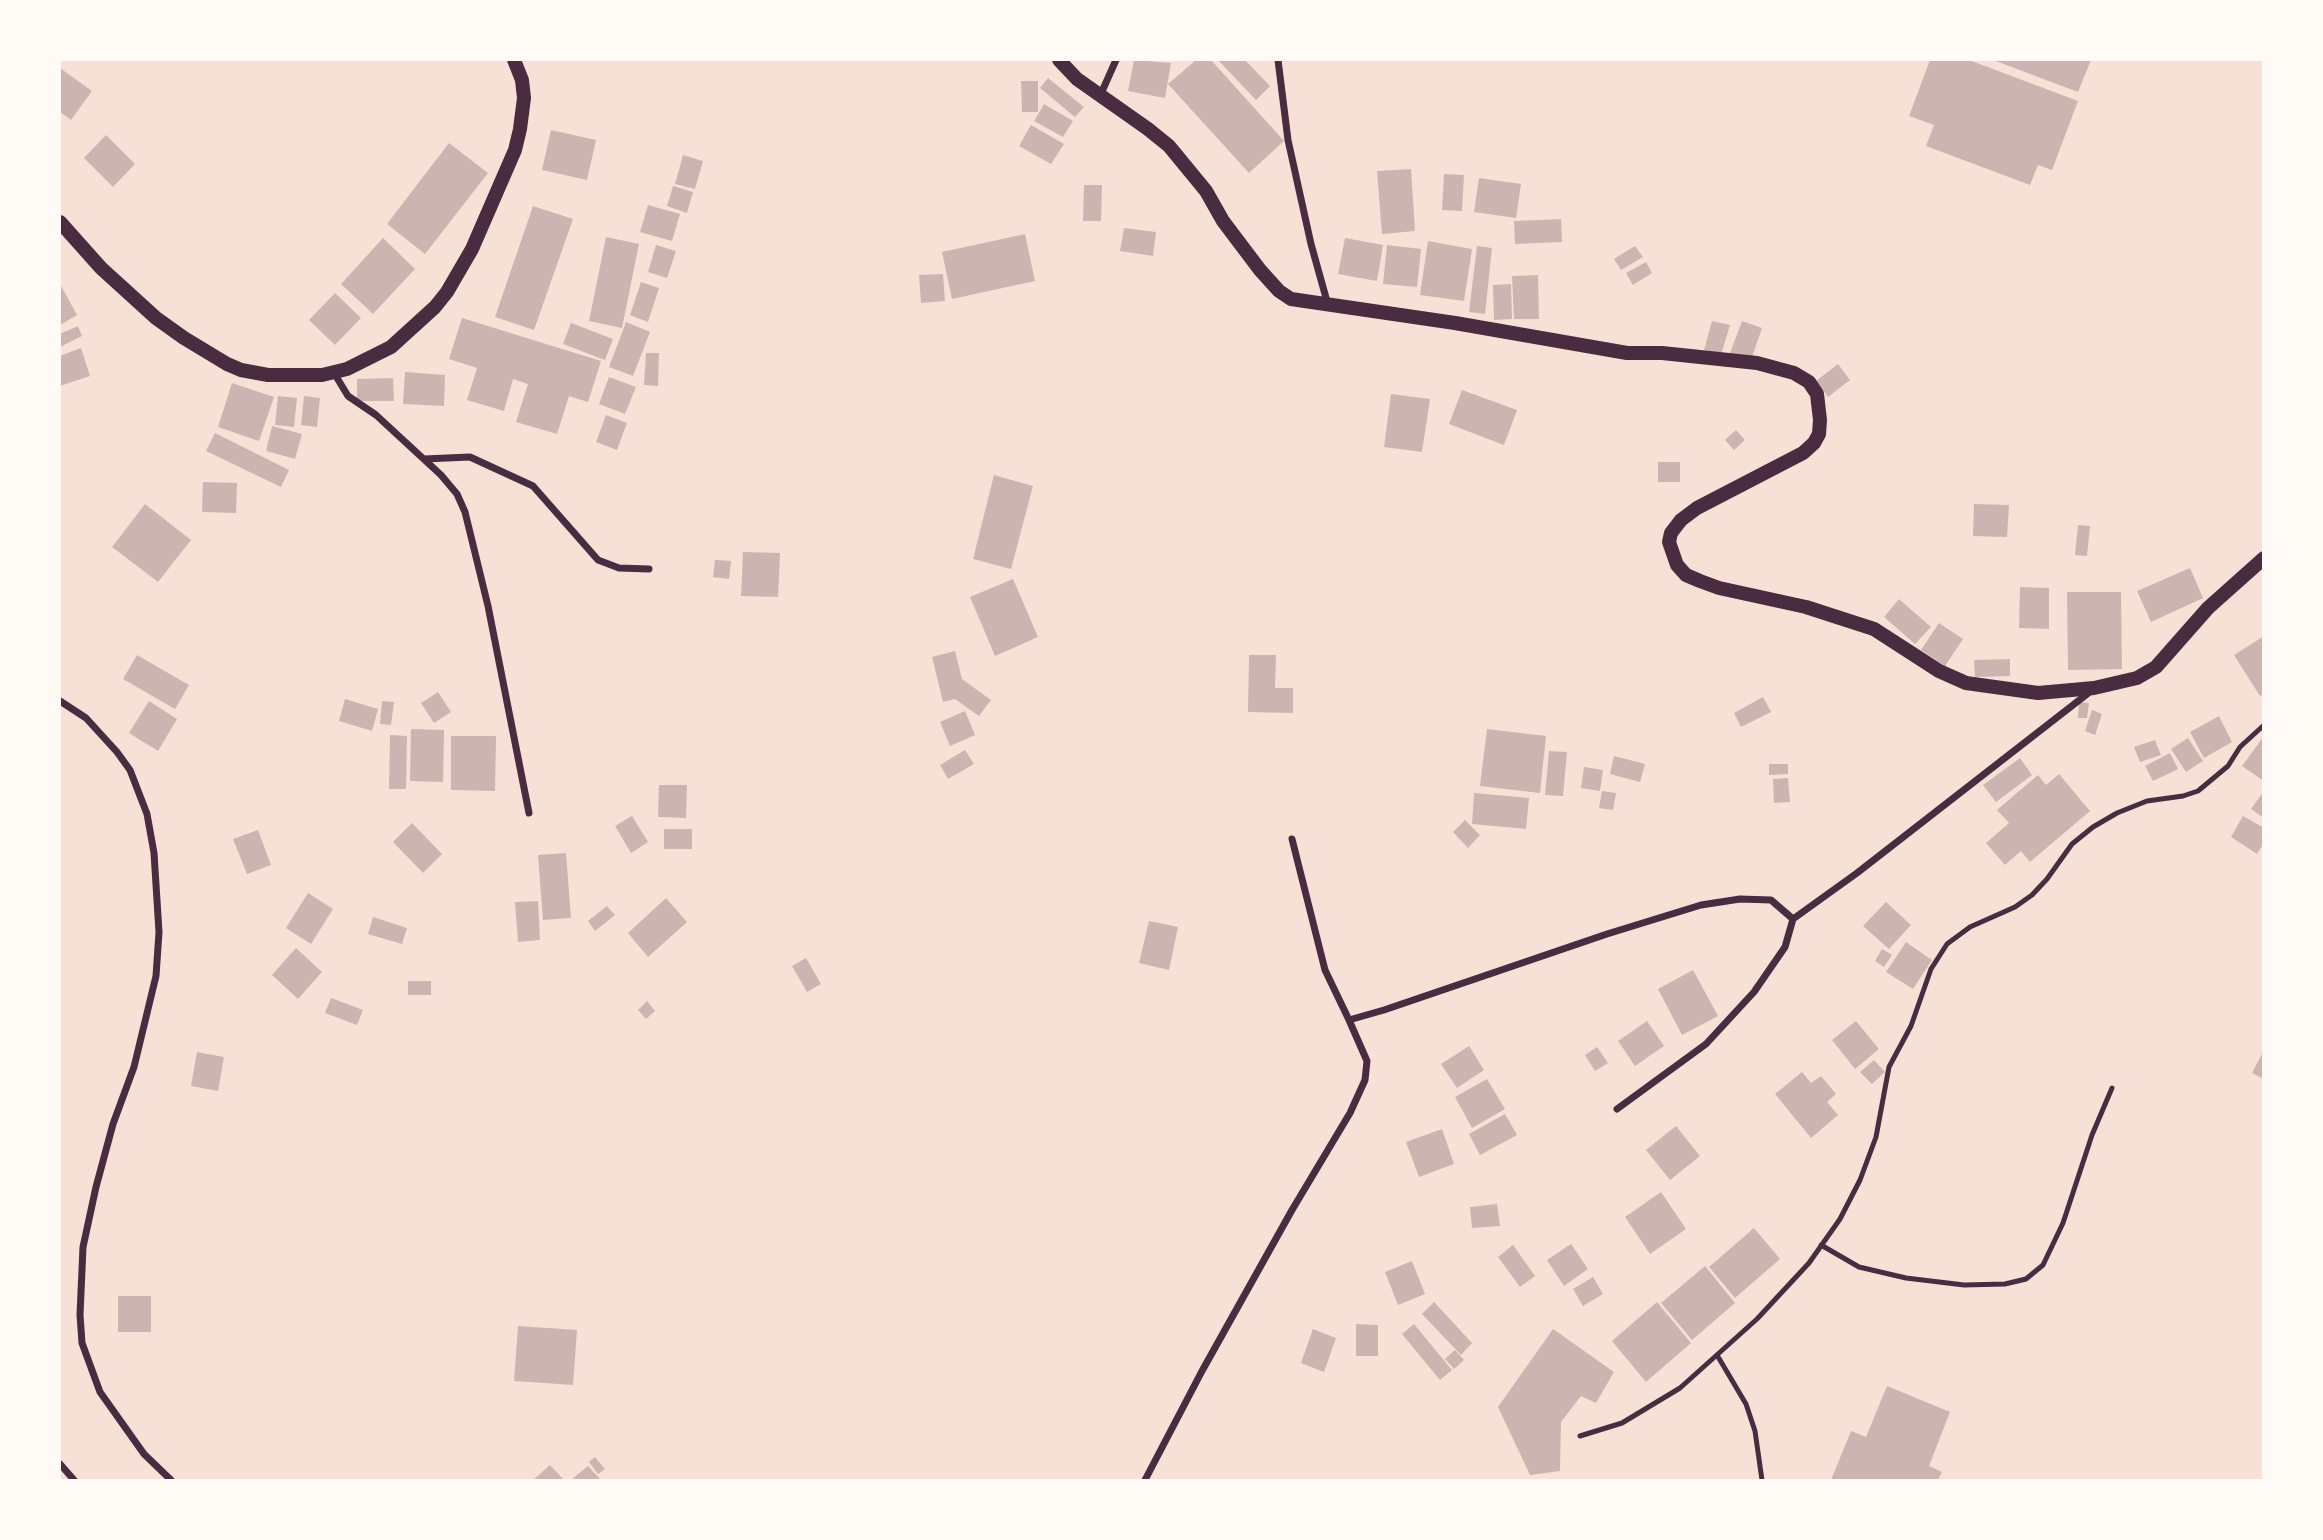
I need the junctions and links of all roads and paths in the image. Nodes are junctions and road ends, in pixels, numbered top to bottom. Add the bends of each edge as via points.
1 (514, 60) edge
2 (1059, 60) edge
3 (1116, 60) edge
4 (1278, 60) edge
5 (1100, 97) junction
6 (60, 222) edge
7 (1329, 306) junction
8 (334, 373) junction
9 (424, 459) junction
10 (2263, 558) edge
11 (649, 569) dead end
12 (2094, 688) junction
13 (60, 701) edge
14 (2263, 725) edge
15 (529, 813) dead end
16 (1292, 839) dead end
17 (1793, 919) junction
18 (1349, 1020) junction
19 (2112, 1088) dead end
20 (1617, 1109) dead end
21 (1821, 1245) junction
22 (1717, 1355) junction
23 (1580, 1436) dead end
24 (60, 1464) edge
25 (74, 1480) edge
26 (171, 1480) edge
27 (1145, 1480) edge
28 (1762, 1480) edge

1 - 8 main road via 524,98 515,150 472,249 435,307 391,347
2 - 5 main road
3 - 5 street
4 - 7 street via 1288,140
5 - 7 main road via 1148,129 1180,158 1279,291 1299,302
6 - 8 main road via 101,268 156,318 211,355 241,370 268,375
7 - 12 main road via 1627,353 1745,361 1794,373 1809,382 1816,394 1820,420 1814,443 1681,520 1669,542 1676,565 1686,575 1719,588 1806,607 1874,629 1966,683 2038,693
8 - 9 street via 348,396
9 - 11 street via 470,457 533,486 597,560 619,568
9 - 15 street via 457,494 465,512
10 - 12 main road via 2208,608 2156,667 2137,678
12 - 17 street
13 - 26 street via 86,718 130,770 147,814 154,853 159,932 156,976 134,1067 96,1187 83,1247 80,1315 82,1343 100,1392 144,1454
14 - 21 lane via 2198,792 2147,801 2093,827 2072,844 2032,895 1947,944 1931,969 1911,1026 1889,1067 1875,1137 1860,1180
16 - 18 street via 1325,970
17 - 18 street via 1771,900 1701,905
17 - 20 street via 1785,947 1754,992 1706,1044
18 - 27 street via 1367,1061 1365,1080
19 - 21 lane via 2063,1223 2043,1265 2026,1279 1964,1285 1906,1278 1859,1267
21 - 22 lane via 1757,1319
22 - 23 lane via 1648,1409
22 - 28 lane via 1746,1404
24 - 25 street

